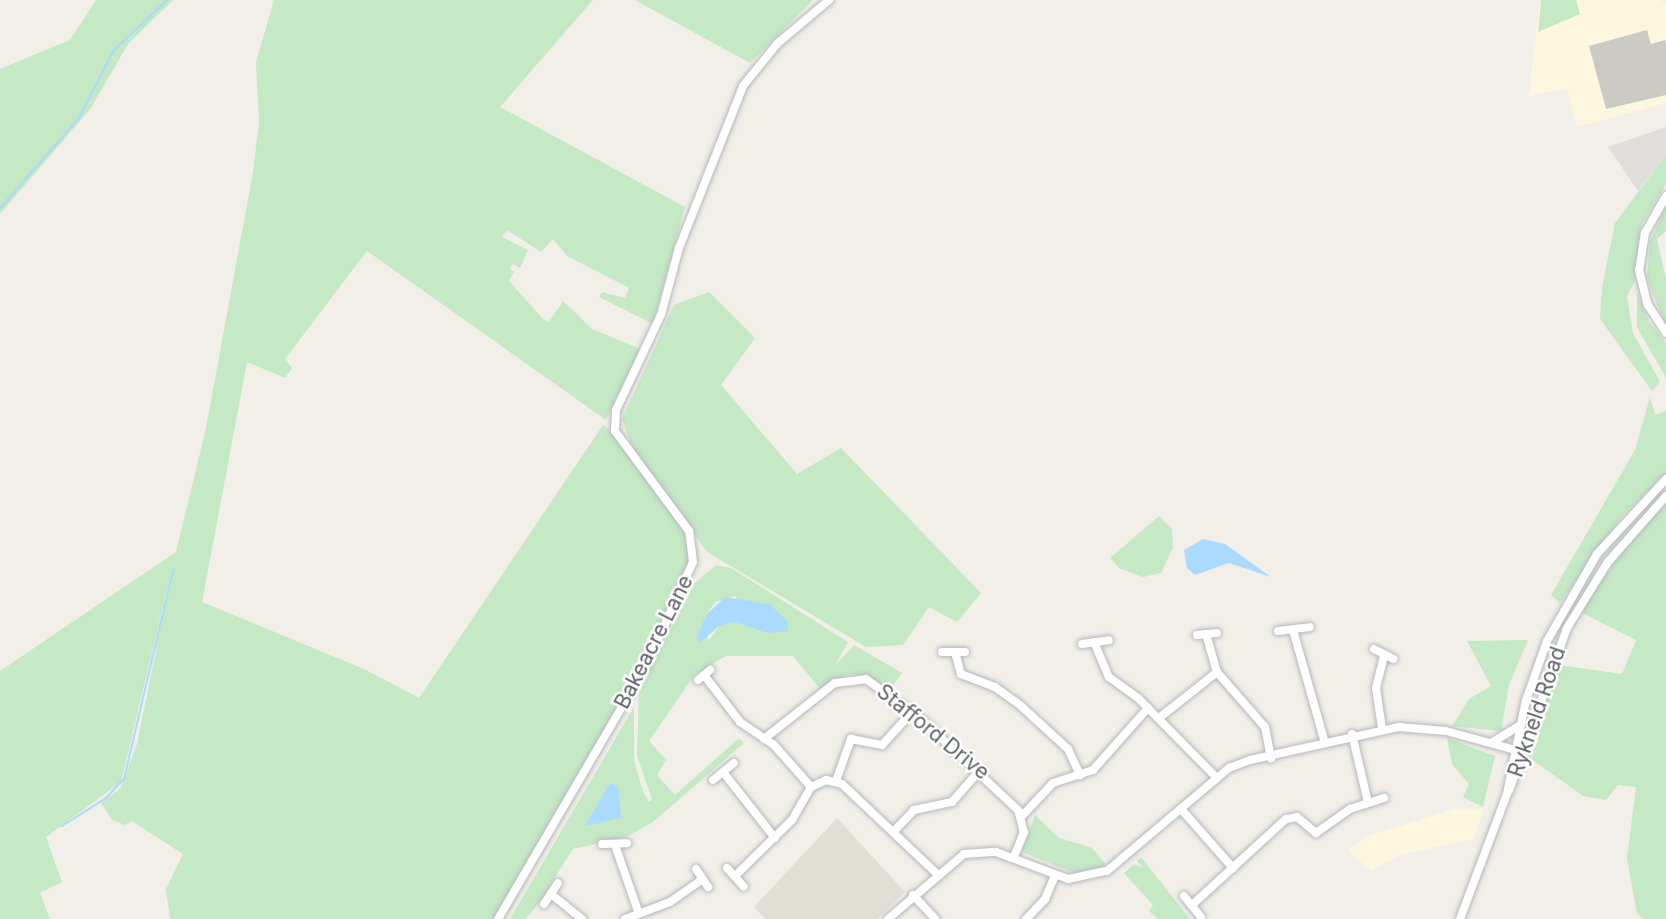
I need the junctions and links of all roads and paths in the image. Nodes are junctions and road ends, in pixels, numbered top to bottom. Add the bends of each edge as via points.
1 (829, 0) edge
2 (1666, 197) edge
3 (1666, 334) edge
4 (1666, 479) edge
5 (1666, 496) edge
6 (1310, 627) dead end
7 (1293, 629) junction
8 (1278, 631) dead end
9 (1217, 633) dead end
10 (1109, 640) dead end
11 (1094, 642) junction
12 (1082, 644) dead end
13 (1374, 649) dead end
14 (942, 652) dead end
15 (955, 652) junction
16 (965, 652) dead end
17 (1384, 655) junction
18 (1394, 659) dead end
19 (1217, 672) junction
20 (704, 675) dead end
21 (1148, 708) junction
22 (912, 712) junction
23 (1159, 718) junction
24 (1521, 723) junction
25 (1382, 729) junction
26 (1352, 734) junction
27 (764, 740) junction
28 (1492, 742) junction
29 (1325, 743) junction
30 (1518, 751) junction
31 (1271, 758) junction
32 (734, 763) dead end
33 (980, 770) junction
34 (723, 772) junction
35 (1080, 775) junction
36 (1217, 778) junction
37 (713, 780) dead end
38 (836, 781) junction
39 (811, 787) junction
40 (1384, 798) dead end
41 (1368, 802) junction
42 (1181, 809) junction
43 (1022, 816) junction
44 (894, 831) junction
45 (775, 838) junction
46 (627, 843) dead end
47 (602, 844) dead end
48 (615, 845) junction
49 (1014, 856) junction
50 (727, 868) dead end
51 (1233, 868) junction
52 (696, 869) dead end
53 (936, 873) junction
54 (735, 876) junction
55 (1055, 876) junction
56 (701, 880) junction
57 (558, 883) dead end
58 (708, 887) dead end
59 (744, 887) dead end
60 (551, 894) junction
61 (913, 895) junction
62 (1184, 896) dead end
63 (544, 904) dead end
64 (1192, 905) junction
65 (656, 908) junction
66 (639, 914) junction
67 (1201, 917) edge
68 (498, 919) edge
69 (582, 919) edge
70 (625, 919) edge
71 (661, 919) edge
72 (888, 919) edge
73 (934, 919) edge
74 (1026, 919) edge
75 (1460, 919) edge

1 - 68 street, Bakeacre Lane via 765,57 743,86 679,248 662,314 616,410 615,431 689,531 694,562 646,666
2 - 3 street via 1645,233 1639,270 1648,306
4 - 24 street, Rykneld Road via 1614,532 1571,596 1543,650
5 - 30 street, Rykneld Road via 1623,541 1582,600 1548,669
6 - 7 street
7 - 8 street
7 - 29 street
9 - 19 street via 1201,634
10 - 11 street
11 - 12 street
11 - 21 street via 1109,677
13 - 17 street
14 - 15 street
15 - 16 street
15 - 35 street via 961,674 995,687 1021,706 1068,749
17 - 18 street
17 - 25 street via 1376,688
19 - 23 street
19 - 31 street via 1259,718
20 - 27 street via 740,723
21 - 23 street
21 - 35 street via 1099,765
22 - 27 street, Stafford Drive via 866,680 846,679
22 - 33 street, Stafford Drive
22 - 38 street via 882,745 850,740
23 - 36 street
24 - 28 street
24 - 30 street, Rykneld Road
25 - 26 street
25 - 28 street via 1432,728
26 - 29 street
26 - 41 street
27 - 39 street
28 - 30 street
29 - 31 street
30 - 75 street, Rykneld Road via 1507,794
31 - 36 street via 1240,763
32 - 34 street
33 - 43 street, Stafford Drive
33 - 44 street via 952,802 914,810
34 - 37 street
34 - 45 street
35 - 43 street via 1053,783
36 - 42 street
38 - 39 street
38 - 44 street
39 - 45 street
40 - 41 street
41 - 51 street via 1316,833 1292,816
42 - 51 street
42 - 55 street via 1107,871 1080,880
43 - 49 street via 1024,832
44 - 53 street
45 - 54 street
46 - 48 street
47 - 48 street
48 - 66 street
49 - 53 street via 981,850 956,858
49 - 55 street
50 - 54 street
51 - 64 street
52 - 56 street
53 - 61 street
54 - 59 street
55 - 74 street via 1045,899
56 - 58 street
56 - 65 street
57 - 60 street
60 - 63 street
60 - 69 street
61 - 72 street
61 - 73 street
62 - 64 street
64 - 67 street
65 - 66 street
65 - 71 street
66 - 70 street

